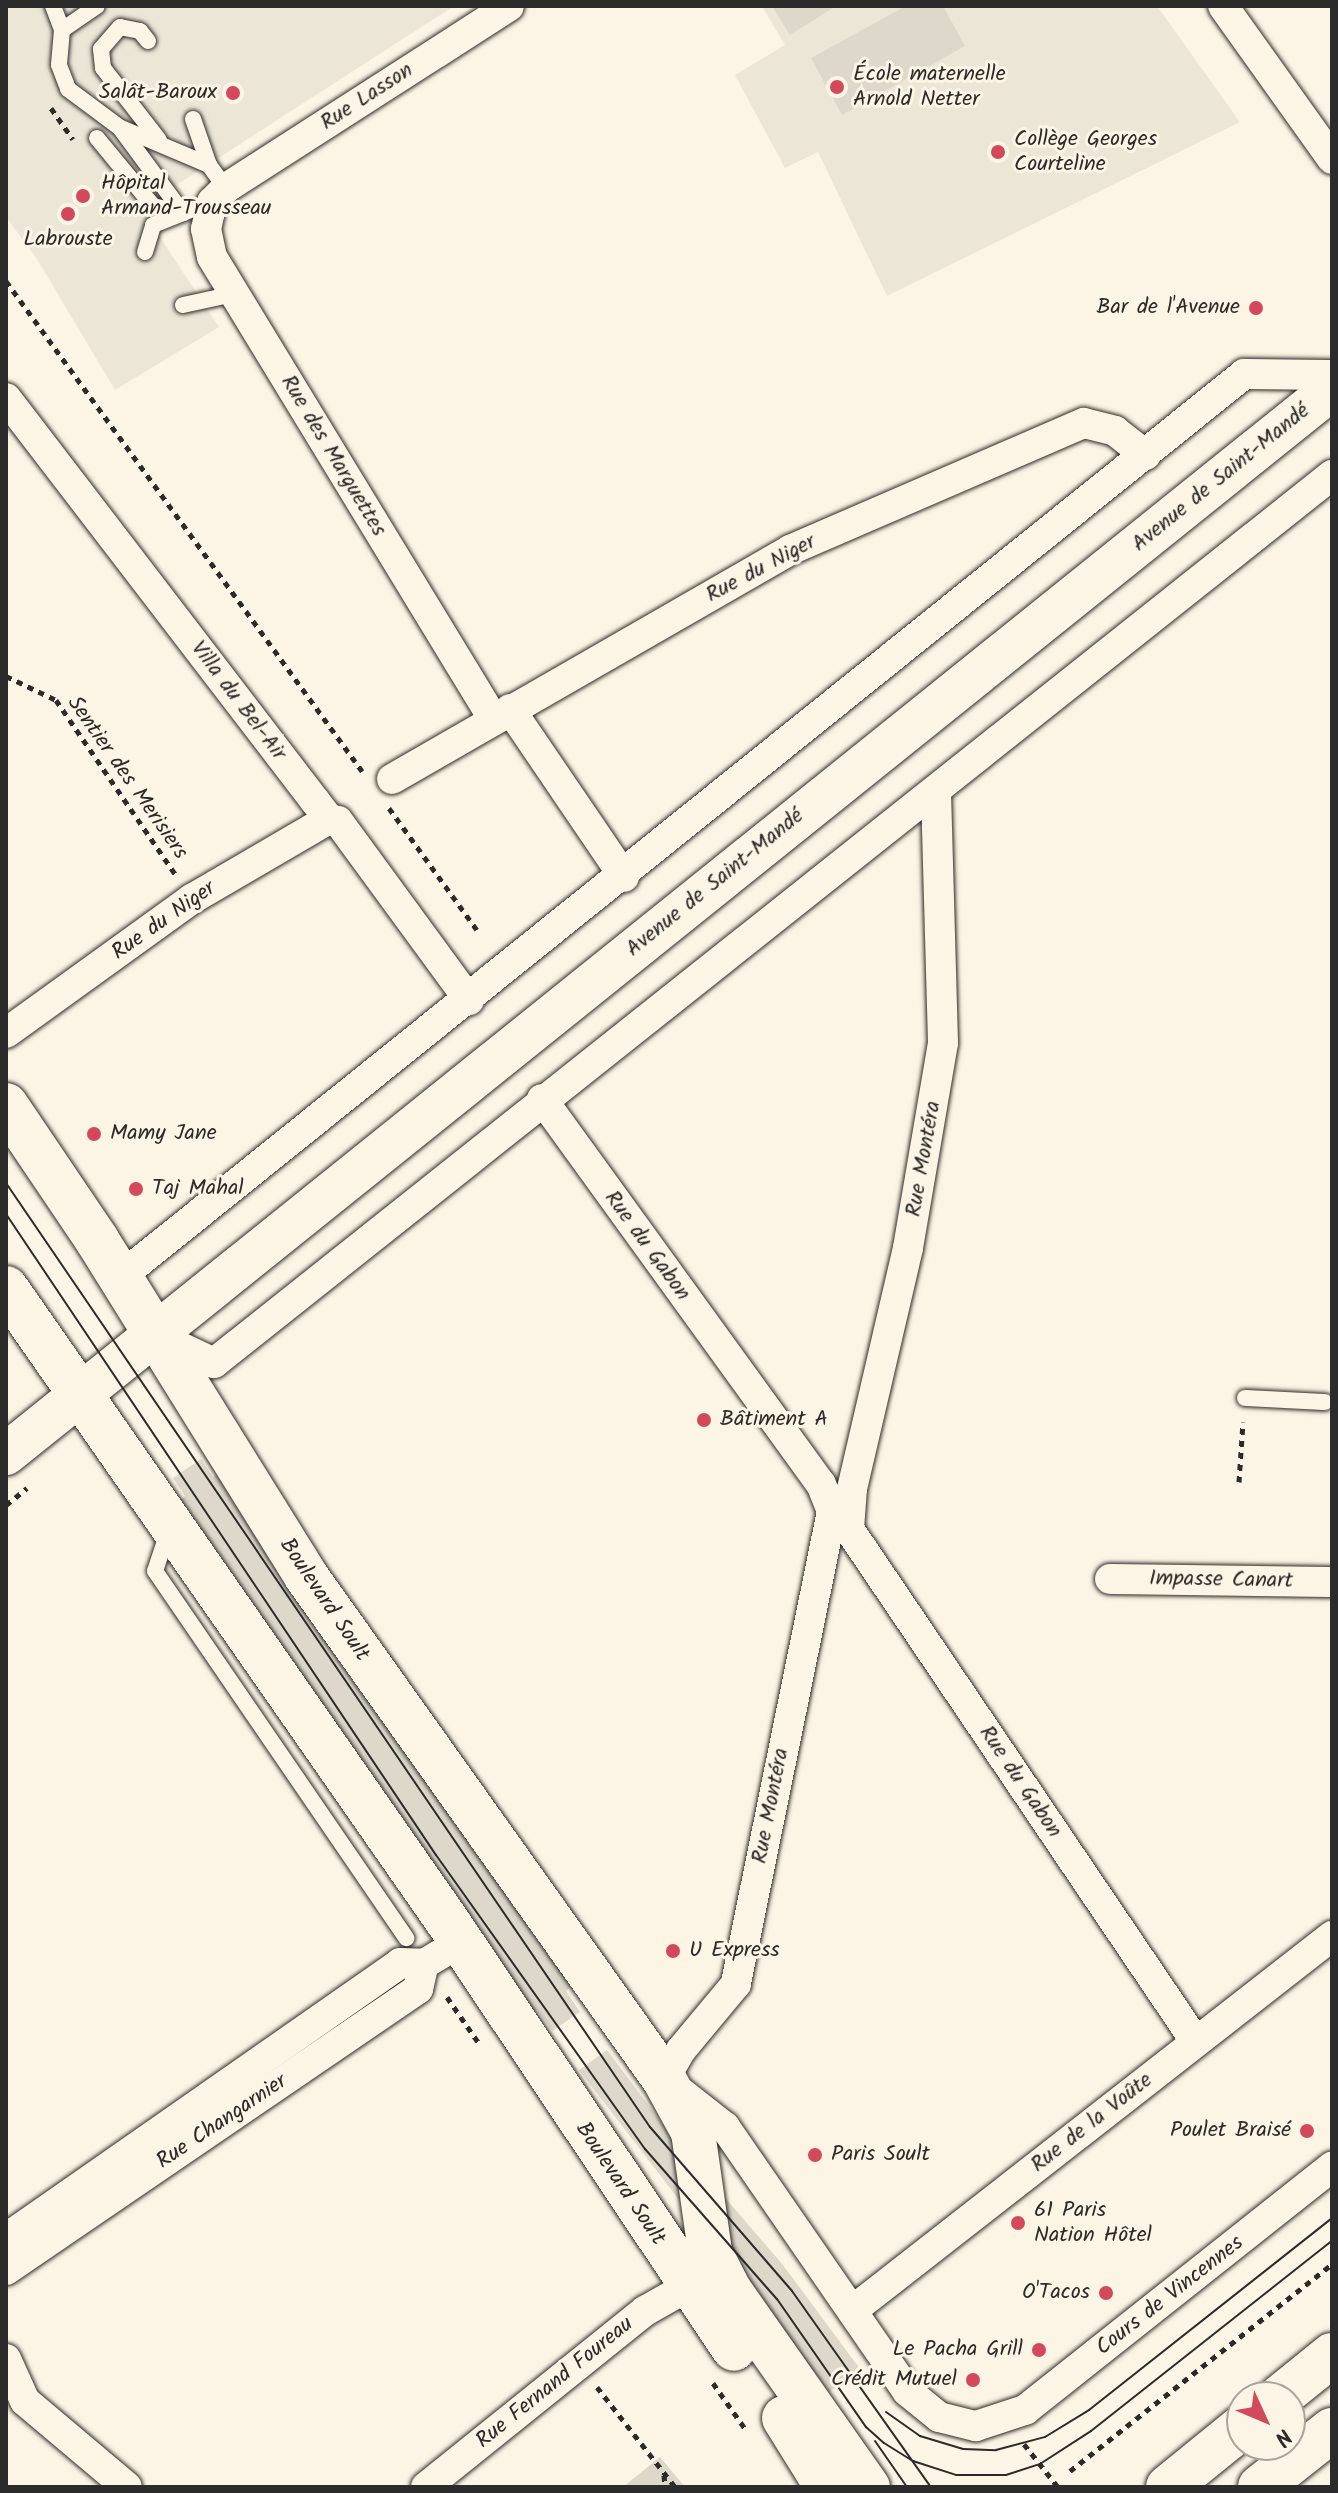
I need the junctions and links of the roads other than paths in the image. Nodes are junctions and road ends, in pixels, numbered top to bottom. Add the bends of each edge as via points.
1 (53, 6) edge
2 (97, 6) edge
3 (509, 6) edge
4 (1223, 6) edge
5 (62, 30) junction
6 (148, 41) dead end
7 (193, 119) dead end
8 (119, 127) junction
9 (97, 138) dead end
10 (163, 145) junction
11 (1332, 159) edge
12 (216, 185) junction
13 (183, 213) junction
14 (145, 252) dead end
15 (234, 294) junction
16 (183, 305) dead end
17 (1332, 375) edge
18 (1332, 389) edge
19 (6, 398) edge
20 (1146, 455) junction
21 (1332, 475) edge
22 (502, 714) junction
23 (380, 785) road end
24 (936, 792) junction
25 (329, 819) junction
26 (624, 877) junction
27 (469, 1000) junction
28 (6, 1033) edge
29 (542, 1099) junction
30 (6, 1105) edge
31 (119, 1278) junction
32 (6, 1288) edge
33 (152, 1333) junction
34 (200, 1374) junction
35 (77, 1396) junction
36 (1245, 1398) road end
37 (1325, 1402) dead end
38 (6, 1454) edge
39 (839, 1516) junction
40 (171, 1524) junction
41 (1110, 1579) dead end
42 (1332, 1582) edge
43 (1332, 1936) edge
44 (406, 1938) dead end
45 (461, 1942) junction
46 (424, 1964) junction
47 (1196, 2042) junction
48 (664, 2079) junction
49 (1332, 2167) edge
50 (6, 2248) edge
51 (6, 2270) edge
52 (689, 2286) junction
53 (853, 2310) junction
54 (1332, 2355) edge
55 (6, 2359) edge
56 (1300, 2381) edge
57 (1012, 2429) joint
58 (1332, 2430) edge
59 (1226, 2440) edge
60 (127, 2487) edge
61 (426, 2487) edge
62 (827, 2487) edge
63 (868, 2487) edge
64 (1168, 2487) edge
65 (1260, 2487) edge

1 - 5 lane
2 - 5 lane
3 - 12 street, Rue Lasson
4 - 11 street
5 - 8 lane via 59,65 68,89
6 - 10 lane via 131,26 120,27 101,49 103,68
7 - 12 lane
8 - 10 lane
8 - 13 lane
9 - 13 lane via 153,206
10 - 12 lane
12 - 13 lane
12 - 15 street, Rue des Marguettes via 206,238
13 - 14 lane via 153,225
15 - 16 lane
15 - 22 street, Rue des Marguettes
17 - 20 street, Avenue de Saint-Mandé via 1244,374
18 - 33 main road, Avenue de Saint-Mandé
19 - 25 street, Villa du Bel-Air
20 - 22 street, Rue du Niger via 1115,431 1084,423 790,550
20 - 26 street, Avenue de Saint-Mandé
21 - 24 street
22 - 23 street, Rue du Niger
22 - 26 street, Rue des Marguettes
24 - 29 street
24 - 39 street, Rue Montéra via 943,1043 908,1248
25 - 27 street, Villa du Bel-Air via 338,821
25 - 28 street, Rue du Niger via 192,899
26 - 27 street, Avenue de Saint-Mandé
27 - 31 street, Avenue de Saint-Mandé
29 - 34 street
29 - 39 street, Rue du Gabon
30 - 31 main road, Boulevard Soult
31 - 33 main road, Boulevard Soult
32 - 35 main road, Boulevard Soult
33 - 34 main road, Boulevard Soult
33 - 35 main road, Avenue de Saint-Mandé
34 - 48 main road, Boulevard Soult via 306,1576
35 - 38 main road, Avenue de Saint-Mandé
35 - 40 main road, Boulevard Soult
36 - 37 lane
39 - 47 street, Rue du Gabon
39 - 48 street, Rue Montéra via 736,1984
40 - 44 lane via 155,1571
40 - 45 main road, Boulevard Soult
41 - 42 street, Impasse Canart
43 - 47 street, Rue de la Voûte
45 - 46 street, Rue Changarnier
45 - 52 main road, Boulevard Soult
46 - 50 street, Rue Changarnier via 400,1963 15,2232
46 - 51 street, Rue Changarnier via 418,1989
47 - 53 street, Rue de la Voûte
48 - 53 street, Boulevard Soult via 725,2127
48 - 63 main road, Boulevard Soult via 693,2132 710,2252 730,2291
49 - 57 street, Cours de Vincennes via 1025,2410
52 - 61 street, Rue Fernand Foureau via 657,2302
52 - 62 main road, Boulevard Soult
53 - 57 street, Boulevard Soult via 907,2391 939,2417
54 - 56 main road
55 - 60 street via 25,2401
58 - 65 main road
59 - 64 main road

